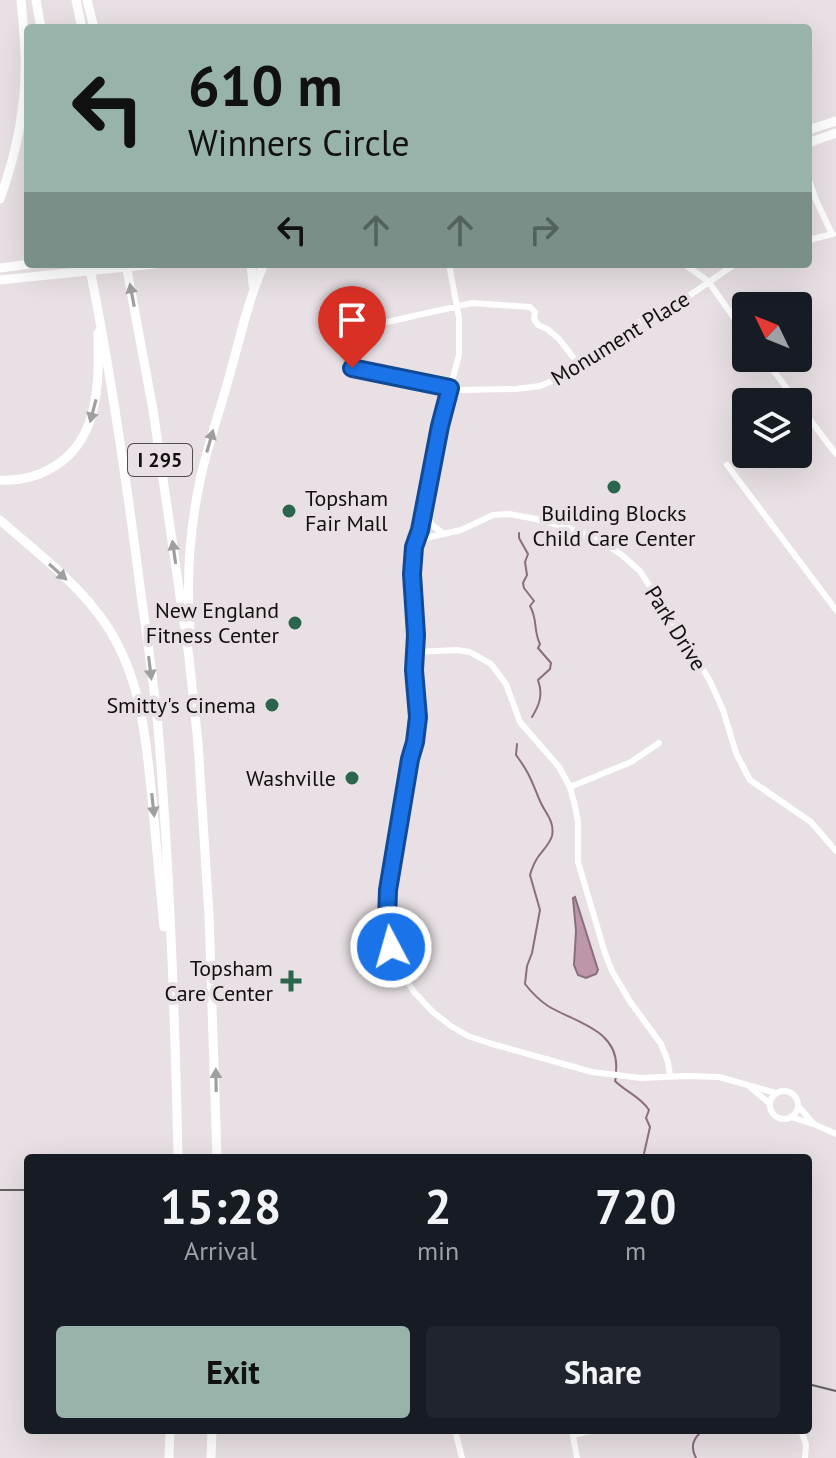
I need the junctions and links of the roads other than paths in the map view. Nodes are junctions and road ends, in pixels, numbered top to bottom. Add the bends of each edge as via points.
1 (21, 0) edge
2 (36, 0) edge
3 (76, 0) edge
4 (87, 0) edge
5 (40, 24) edge
6 (81, 24) edge
7 (93, 24) edge
8 (24, 36) edge
9 (24, 95) edge
10 (836, 121) edge
11 (812, 129) edge
12 (836, 133) edge
13 (812, 142) edge
14 (812, 188) edge
15 (0, 199) edge
16 (834, 233) edge
17 (812, 239) edge
18 (24, 265) edge
19 (0, 268) edge
20 (90, 268) edge
21 (121, 268) edge
22 (127, 268) edge
23 (251, 268) edge
24 (262, 268) edge
25 (450, 268) edge
26 (690, 268) edge
27 (729, 268) edge
28 (0, 280) edge
29 (708, 281) junction
30 (253, 289) junction
31 (98, 306) junction
32 (457, 307) junction
33 (732, 315) edge
34 (580, 366) junction
35 (450, 388) junction
36 (812, 423) edge
37 (836, 454) edge
38 (727, 465) dead end
39 (0, 480) edge
40 (424, 511) junction
41 (0, 520) edge
42 (444, 534) junction
43 (417, 540) junction
44 (836, 610) edge
45 (414, 652) junction
46 (189, 657) junction
47 (659, 743) dead end
48 (570, 787) junction
49 (836, 851) edge
50 (171, 945) junction
51 (670, 1076) junction
52 (746, 1084) junction
53 (776, 1093) junction
54 (770, 1104) junction
55 (798, 1106) junction
56 (791, 1117) junction
57 (816, 1125) junction
58 (836, 1134) edge
59 (178, 1154) edge
60 (217, 1154) edge
61 (170, 1434) edge
62 (212, 1434) edge
63 (456, 1434) edge
64 (572, 1434) edge
65 (802, 1434) edge
66 (169, 1458) edge
67 (211, 1458) edge
68 (462, 1458) edge
69 (577, 1458) edge
70 (805, 1458) edge

1 - 8 highway
2 - 5 highway
3 - 6 highway
4 - 7 highway
9 - 15 highway
10 - 11 highway
12 - 13 highway
14 - 16 street
16 - 17 street
18 - 19 highway
20 - 31 highway, I 295
21 - 28 highway
46 -> 22 highway, I 295
23 - 30 highway
24 - 30 highway
25 - 32 street
26 - 29 street
27 - 29 street, Monument Place
29 - 33 street
29 - 34 street, Monument Place via 624,331
46 -> 30 highway via 195,508
31 -> 39 highway via 99,378 85,434 58,465 37,476
31 -> 50 highway, I 295 via 157,723
32 - 34 street via 530,307 538,325 559,339
32 - 35 street via 459,355
32 - 35 street, Monument Place via 367,328 352,368
34 - 35 street, Monument Place via 540,386
35 - 40 street
36 - 37 street
38 - 44 street
40 - 42 street
40 - 43 street
41 -> 50 highway via 91,605 129,669 146,737 165,937
42 - 43 street, Park Drive
42 - 49 street, Park Drive via 509,514 566,527 623,556 640,571 709,679 750,780 811,822
43 - 45 street via 412,574
45 - 48 street via 470,652 491,664 506,684 525,730 553,758
45 - 51 street via 418,717 388,890 387,920 399,968 426,1006 468,1036 592,1072
60 -> 46 highway, I 295 via 209,915
47 - 48 street via 631,762
48 - 51 street via 578,822 578,862 605,953 629,1000 661,1044
50 - 59 highway, I 295
51 - 52 street
52 - 53 street
52 - 54 street
53 - 54 street
53 - 55 street via 790,1092
54 - 56 street via 776,1116
55 - 56 street
55 - 57 street
56 - 57 street
57 - 58 street
61 - 66 highway
62 - 67 highway
63 - 68 street
64 - 69 street
65 - 70 street

